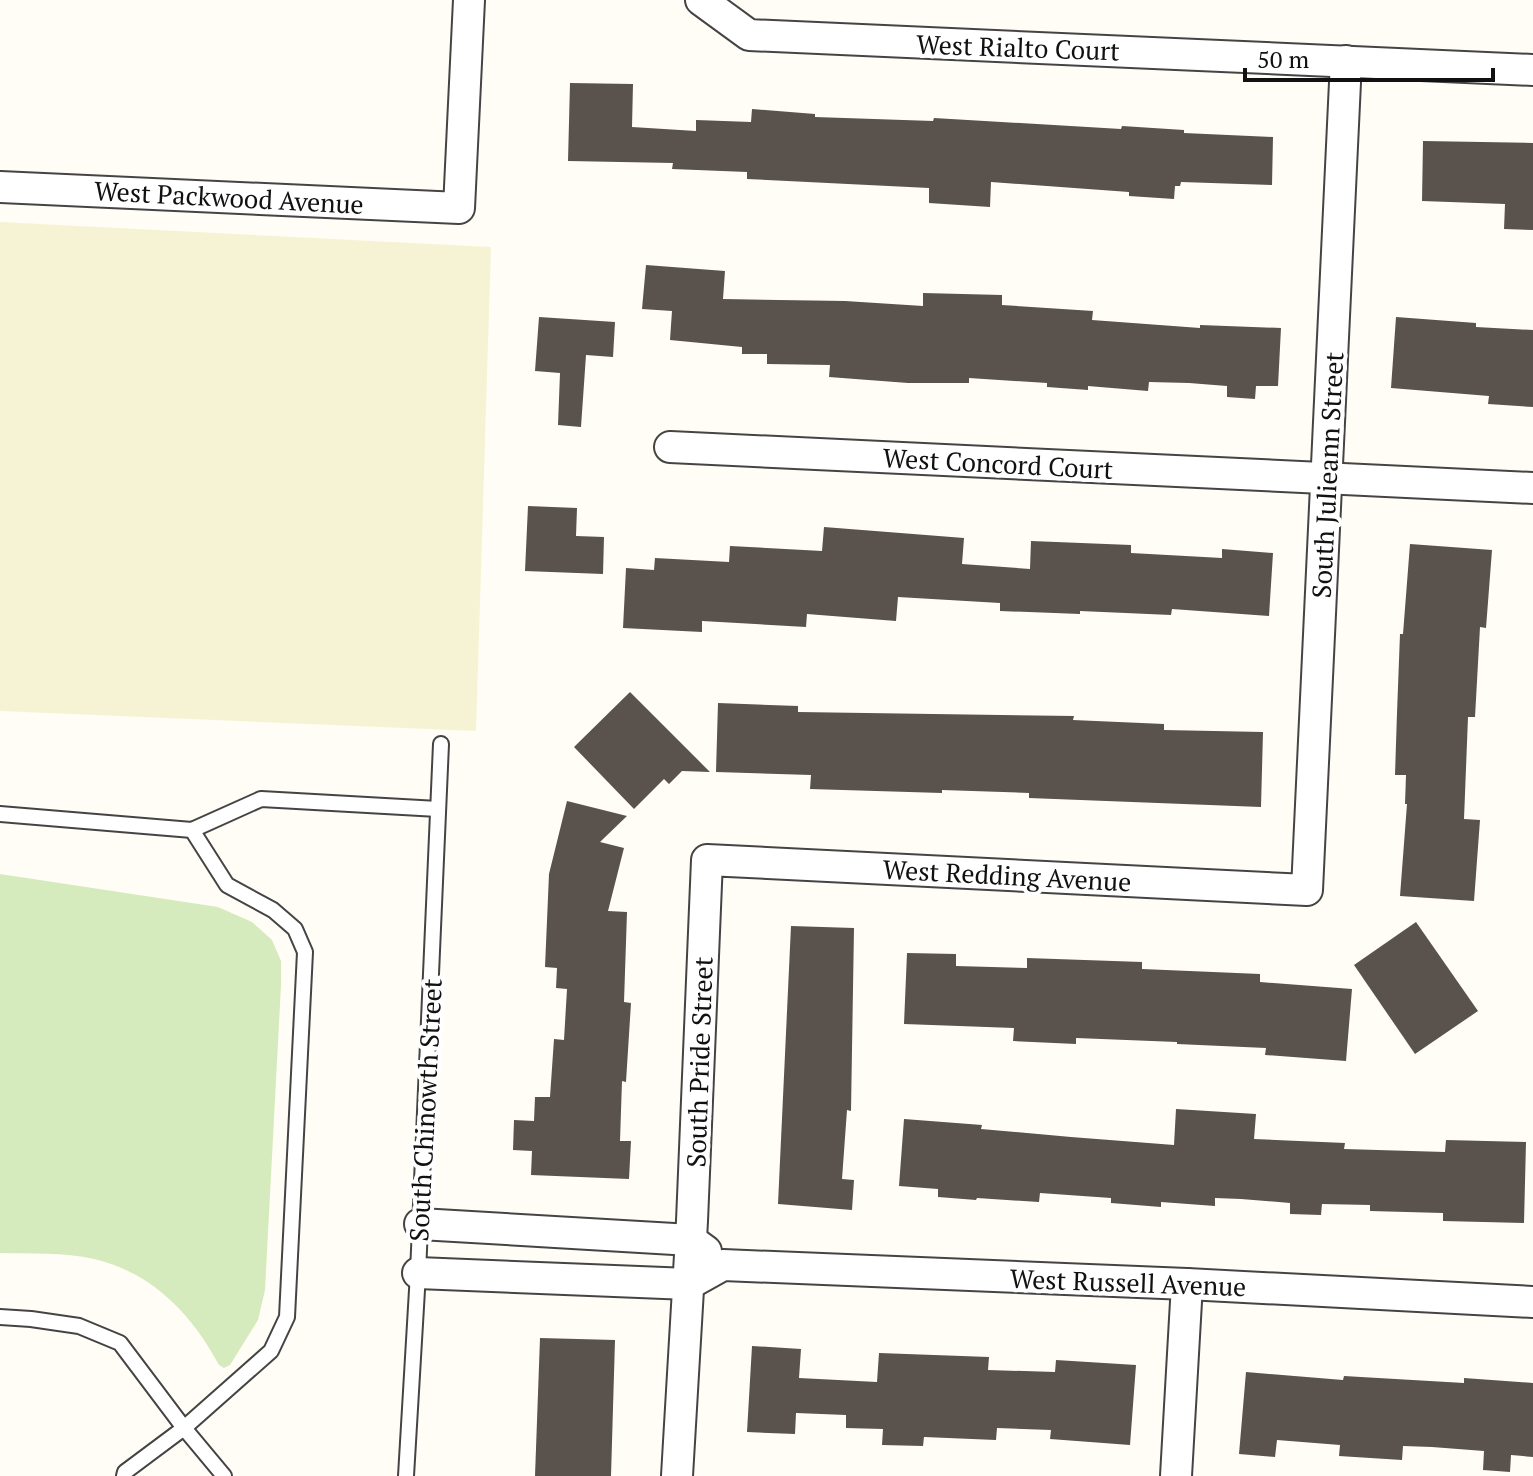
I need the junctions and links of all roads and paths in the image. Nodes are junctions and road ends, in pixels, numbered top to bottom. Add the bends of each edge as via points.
1 (469, 0) edge
2 (701, 0) edge
3 (1346, 61) junction
4 (1533, 70) edge
5 (0, 187) edge
6 (670, 447) dead end
7 (1326, 479) junction
8 (1533, 488) edge
9 (441, 744) dead end
10 (438, 809) junction
11 (0, 814) edge
12 (192, 830) junction
13 (707, 860) joint
14 (1307, 890) joint
15 (420, 1224) junction
16 (690, 1263) junction
17 (418, 1273) junction
18 (1187, 1284) junction
19 (1533, 1302) edge
20 (0, 1317) edge
21 (184, 1428) junction
22 (124, 1476) edge
23 (224, 1476) edge
24 (406, 1476) edge
25 (677, 1476) edge
26 (1176, 1476) edge

1 - 5 street, West Packwood Avenue via 459,208
2 - 3 street, West Rialto Court via 749,35
3 - 4 street, West Rialto Court
3 - 7 street, South Julieann Street
6 - 7 street, West Concord Court
7 - 8 street, West Concord Court
7 - 14 street, South Julieann Street
9 - 10 lane, South Chinowth Street
10 - 12 lane via 261,799
10 - 15 lane, South Chinowth Street
11 - 12 lane
12 - 21 lane via 227,885 273,910 295,929 305,952 287,1317 271,1351
13 - 14 street, West Redding Avenue
13 - 16 street, South Pride Street
15 - 16 street
15 - 17 lane, South Chinowth Street
16 - 17 street
16 - 18 street, West Russell Avenue
16 - 25 street, South Pride Street
17 - 24 lane, South Chinowth Street
18 - 19 street, West Russell Avenue
18 - 26 street
20 - 21 lane via 79,1326 120,1343
21 - 22 lane
21 - 23 lane

